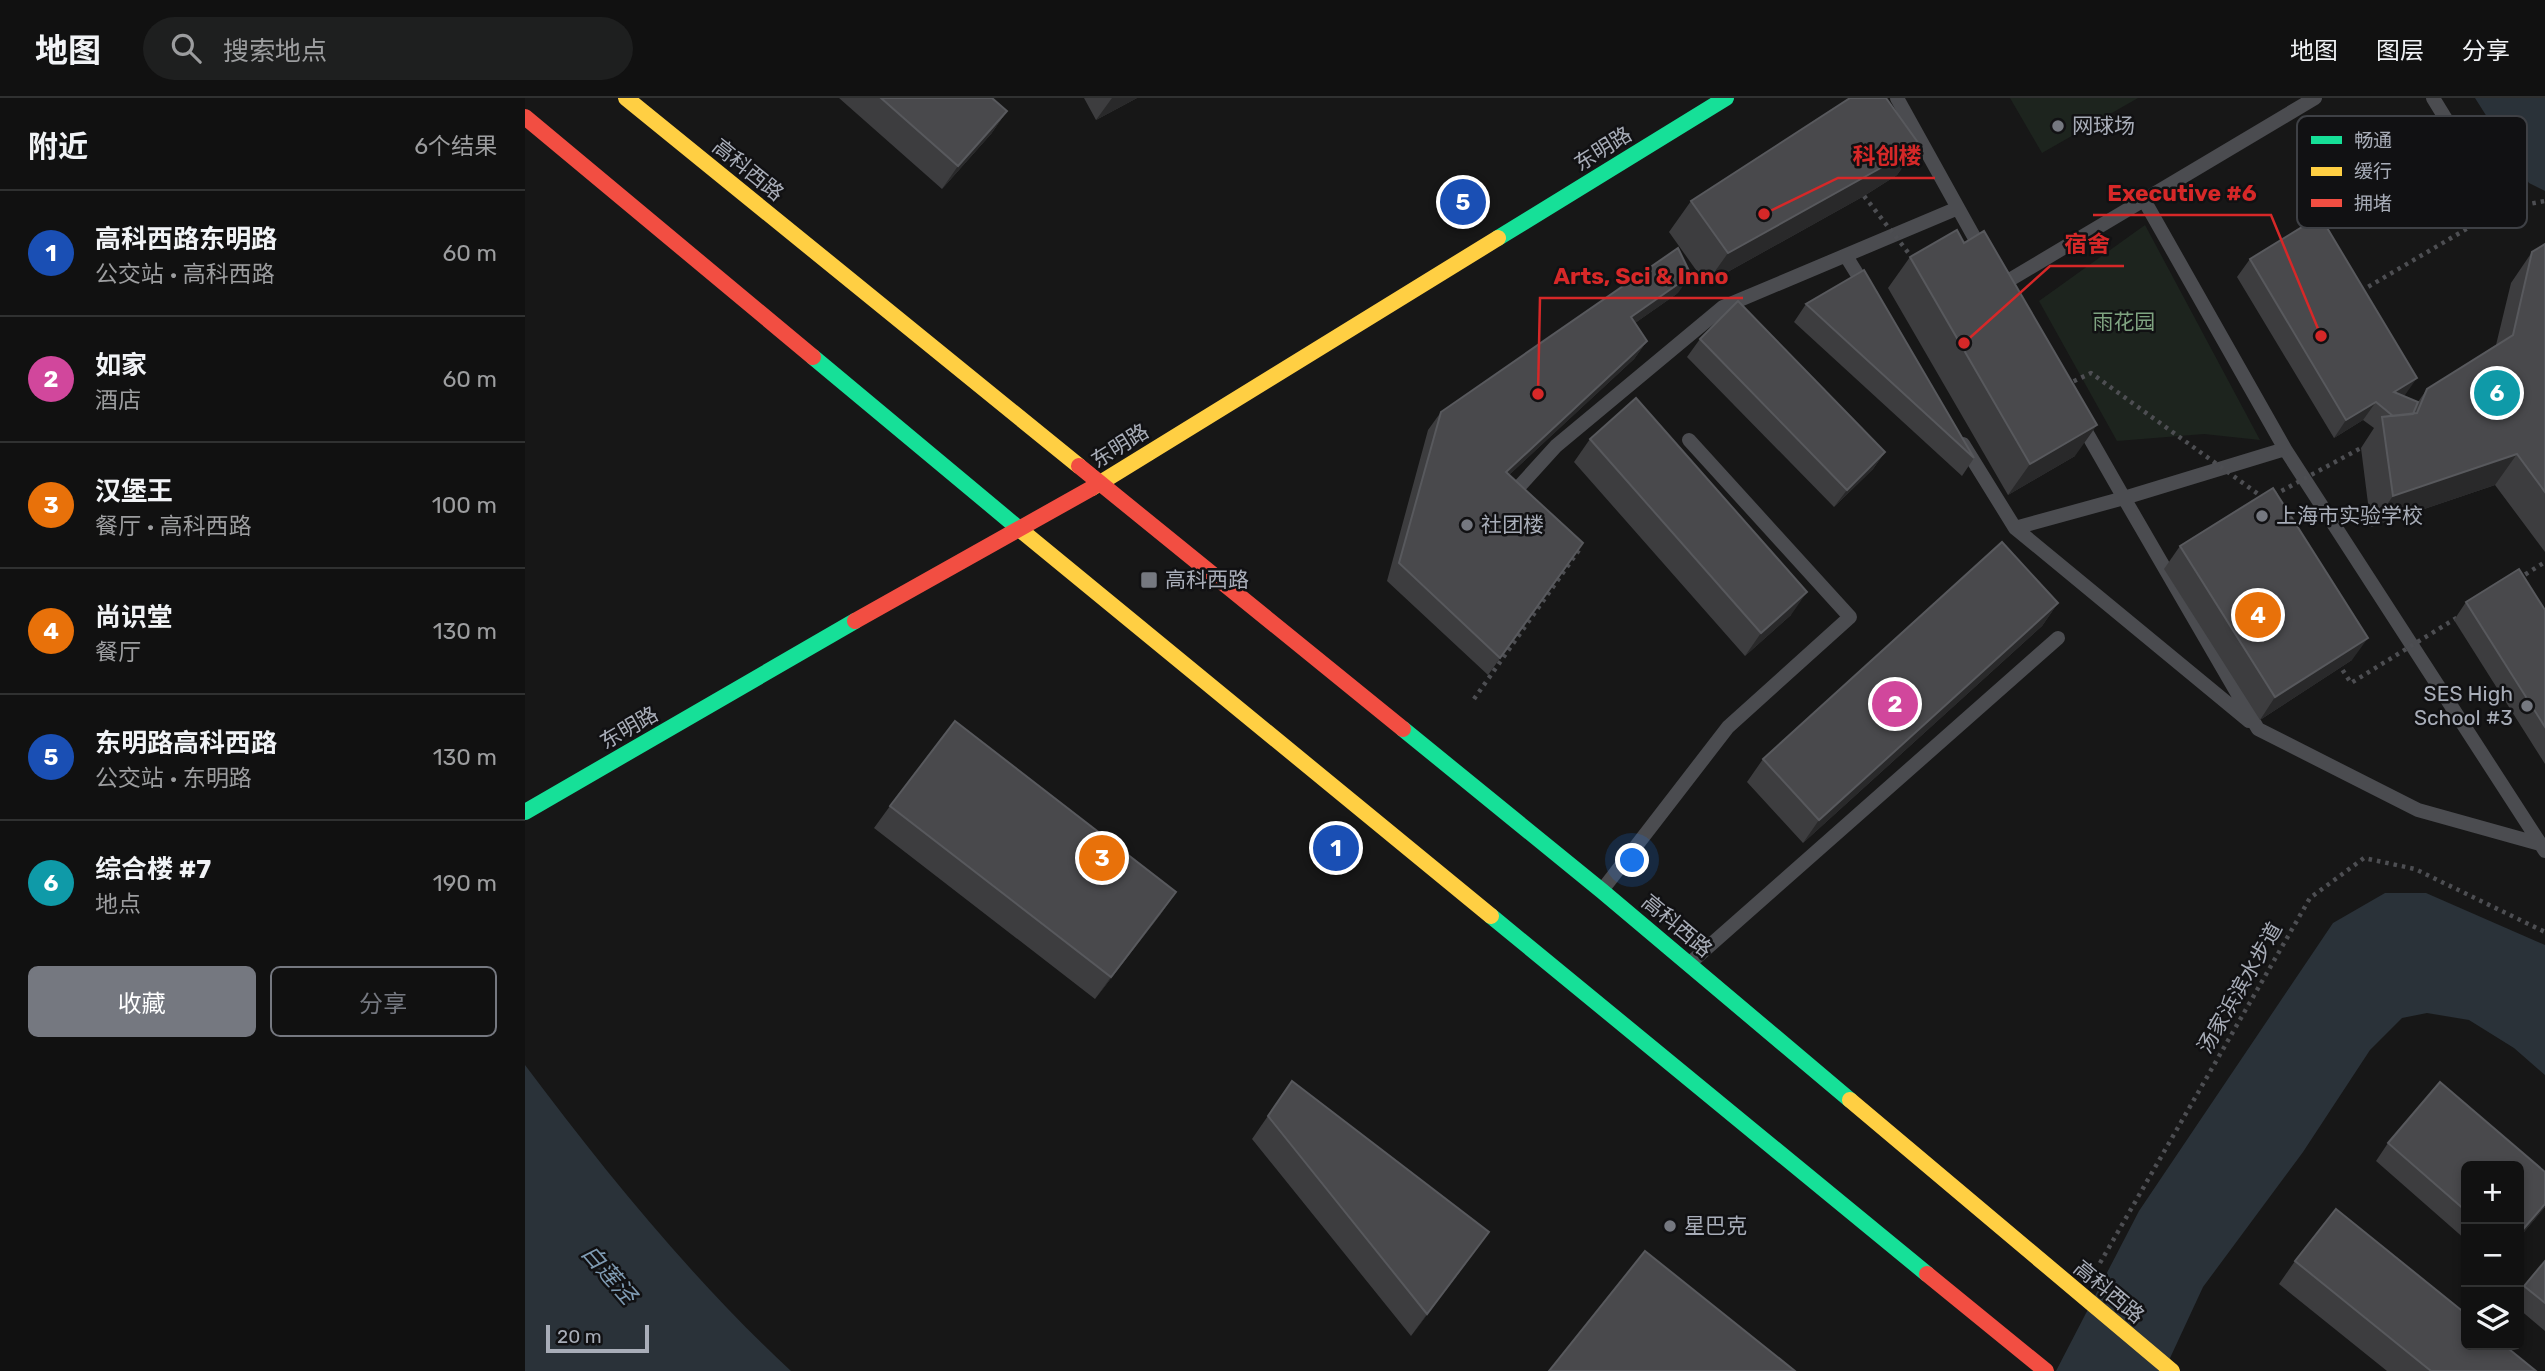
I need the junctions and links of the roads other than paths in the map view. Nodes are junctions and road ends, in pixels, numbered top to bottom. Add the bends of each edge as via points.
1 (626, 98) edge
2 (1726, 98) edge
3 (1898, 98) edge
4 (2315, 98) edge
5 (2433, 98) edge
6 (2444, 116) edge
7 (525, 117) edge
8 (2144, 200) junction
9 (1958, 208) junction
10 (1846, 256) junction
11 (1875, 303) edge
12 (2071, 407) edge
13 (1957, 433) edge
14 (1689, 440) dead end
15 (2285, 449) junction
16 (1099, 484) junction
17 (1517, 489) edge
18 (2124, 498) junction
19 (1019, 528) junction
20 (2015, 528) junction
21 (2058, 638) dead end
22 (2258, 729) junction
23 (525, 812) edge
24 (2542, 847) edge
25 (1602, 891) junction
26 (1689, 964) junction
27 (2046, 1371) edge
28 (2172, 1371) edge

1 - 16 main road, 高科西路
2 - 16 main road, 东明路
3 - 9 lane
4 - 8 lane
5 - 6 lane
7 - 19 main road
8 - 9 lane via 1998,279
8 - 15 lane
9 - 10 lane
10 - 11 lane
10 - 17 lane via 1723,307 1556,446
12 - 18 lane
13 - 20 lane
14 - 25 lane via 1850,617 1728,727
15 - 18 lane
15 - 24 lane
16 - 19 main road, 东明路
16 - 25 main road, 高科西路
18 - 20 lane
18 - 22 lane
19 - 23 main road, 东明路
19 - 27 main road
20 - 22 lane
21 - 26 lane
22 - 24 lane via 2418,810
25 - 26 main road, 高科西路
26 - 28 main road, 高科西路

